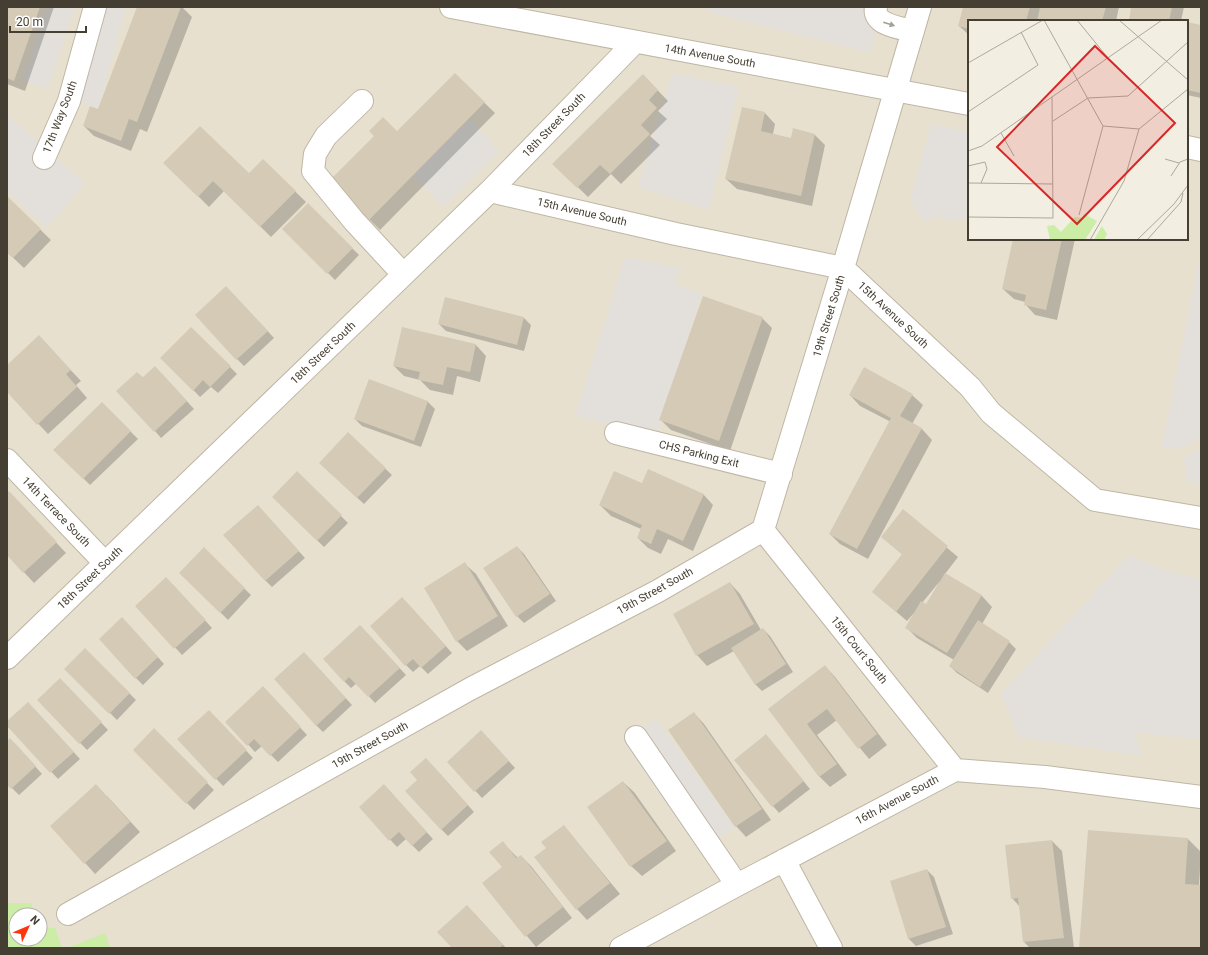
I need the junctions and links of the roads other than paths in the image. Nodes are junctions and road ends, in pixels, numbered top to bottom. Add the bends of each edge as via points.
1 (95, 7) edge
2 (451, 7) edge
3 (876, 7) edge
4 (920, 7) edge
5 (913, 31) junction
6 (634, 43) junction
7 (896, 90) junction
8 (362, 101) dead end
9 (968, 104) edge
10 (1188, 147) edge
11 (1201, 150) edge
12 (44, 158) dead end
13 (490, 191) junction
14 (843, 268) junction
15 (403, 274) junction
16 (616, 433) dead end
17 (7, 460) edge
18 (781, 474) junction
19 (1201, 518) edge
20 (763, 530) junction
21 (105, 563) junction
22 (7, 658) edge
23 (636, 737) dead end
24 (955, 770) junction
25 (1201, 796) edge
26 (784, 860) junction
27 (736, 885) junction
28 (68, 914) dead end
29 (621, 948) edge
30 (831, 948) edge

1 - 12 street, 17th Way South via 69,101
2 - 6 street, 14th Avenue South
3 -> 5 street via 877,16 883,22
4 - 5 street, 19th Street South
5 - 7 street, 19th Street South
6 - 7 street, 14th Avenue South
6 - 13 street, 18th Street South
7 - 9 street, 14th Avenue South
7 - 14 street, 19th Street South
8 - 15 street via 326,136 315,154 313,171 354,221
10 - 11 street
13 - 14 street, 15th Avenue South via 676,234
13 - 15 street, 18th Street South
14 - 18 street, 19th Street South
14 - 19 street, 15th Avenue South via 970,387 991,413 1094,500
15 - 21 street, 18th Street South
16 - 18 street, CHS Parking Exit
17 - 21 street, 14th Terrace South
18 - 20 street, 19th Street South
20 - 24 street, 15th Court South
20 - 28 street, 19th Street South via 658,591 470,689
21 - 22 street, 18th Street South
23 - 27 street
24 - 25 street via 1046,777
24 - 26 street, 16th Avenue South
26 - 27 street, 16th Avenue South
26 - 30 street
27 - 29 street, 16th Avenue South

